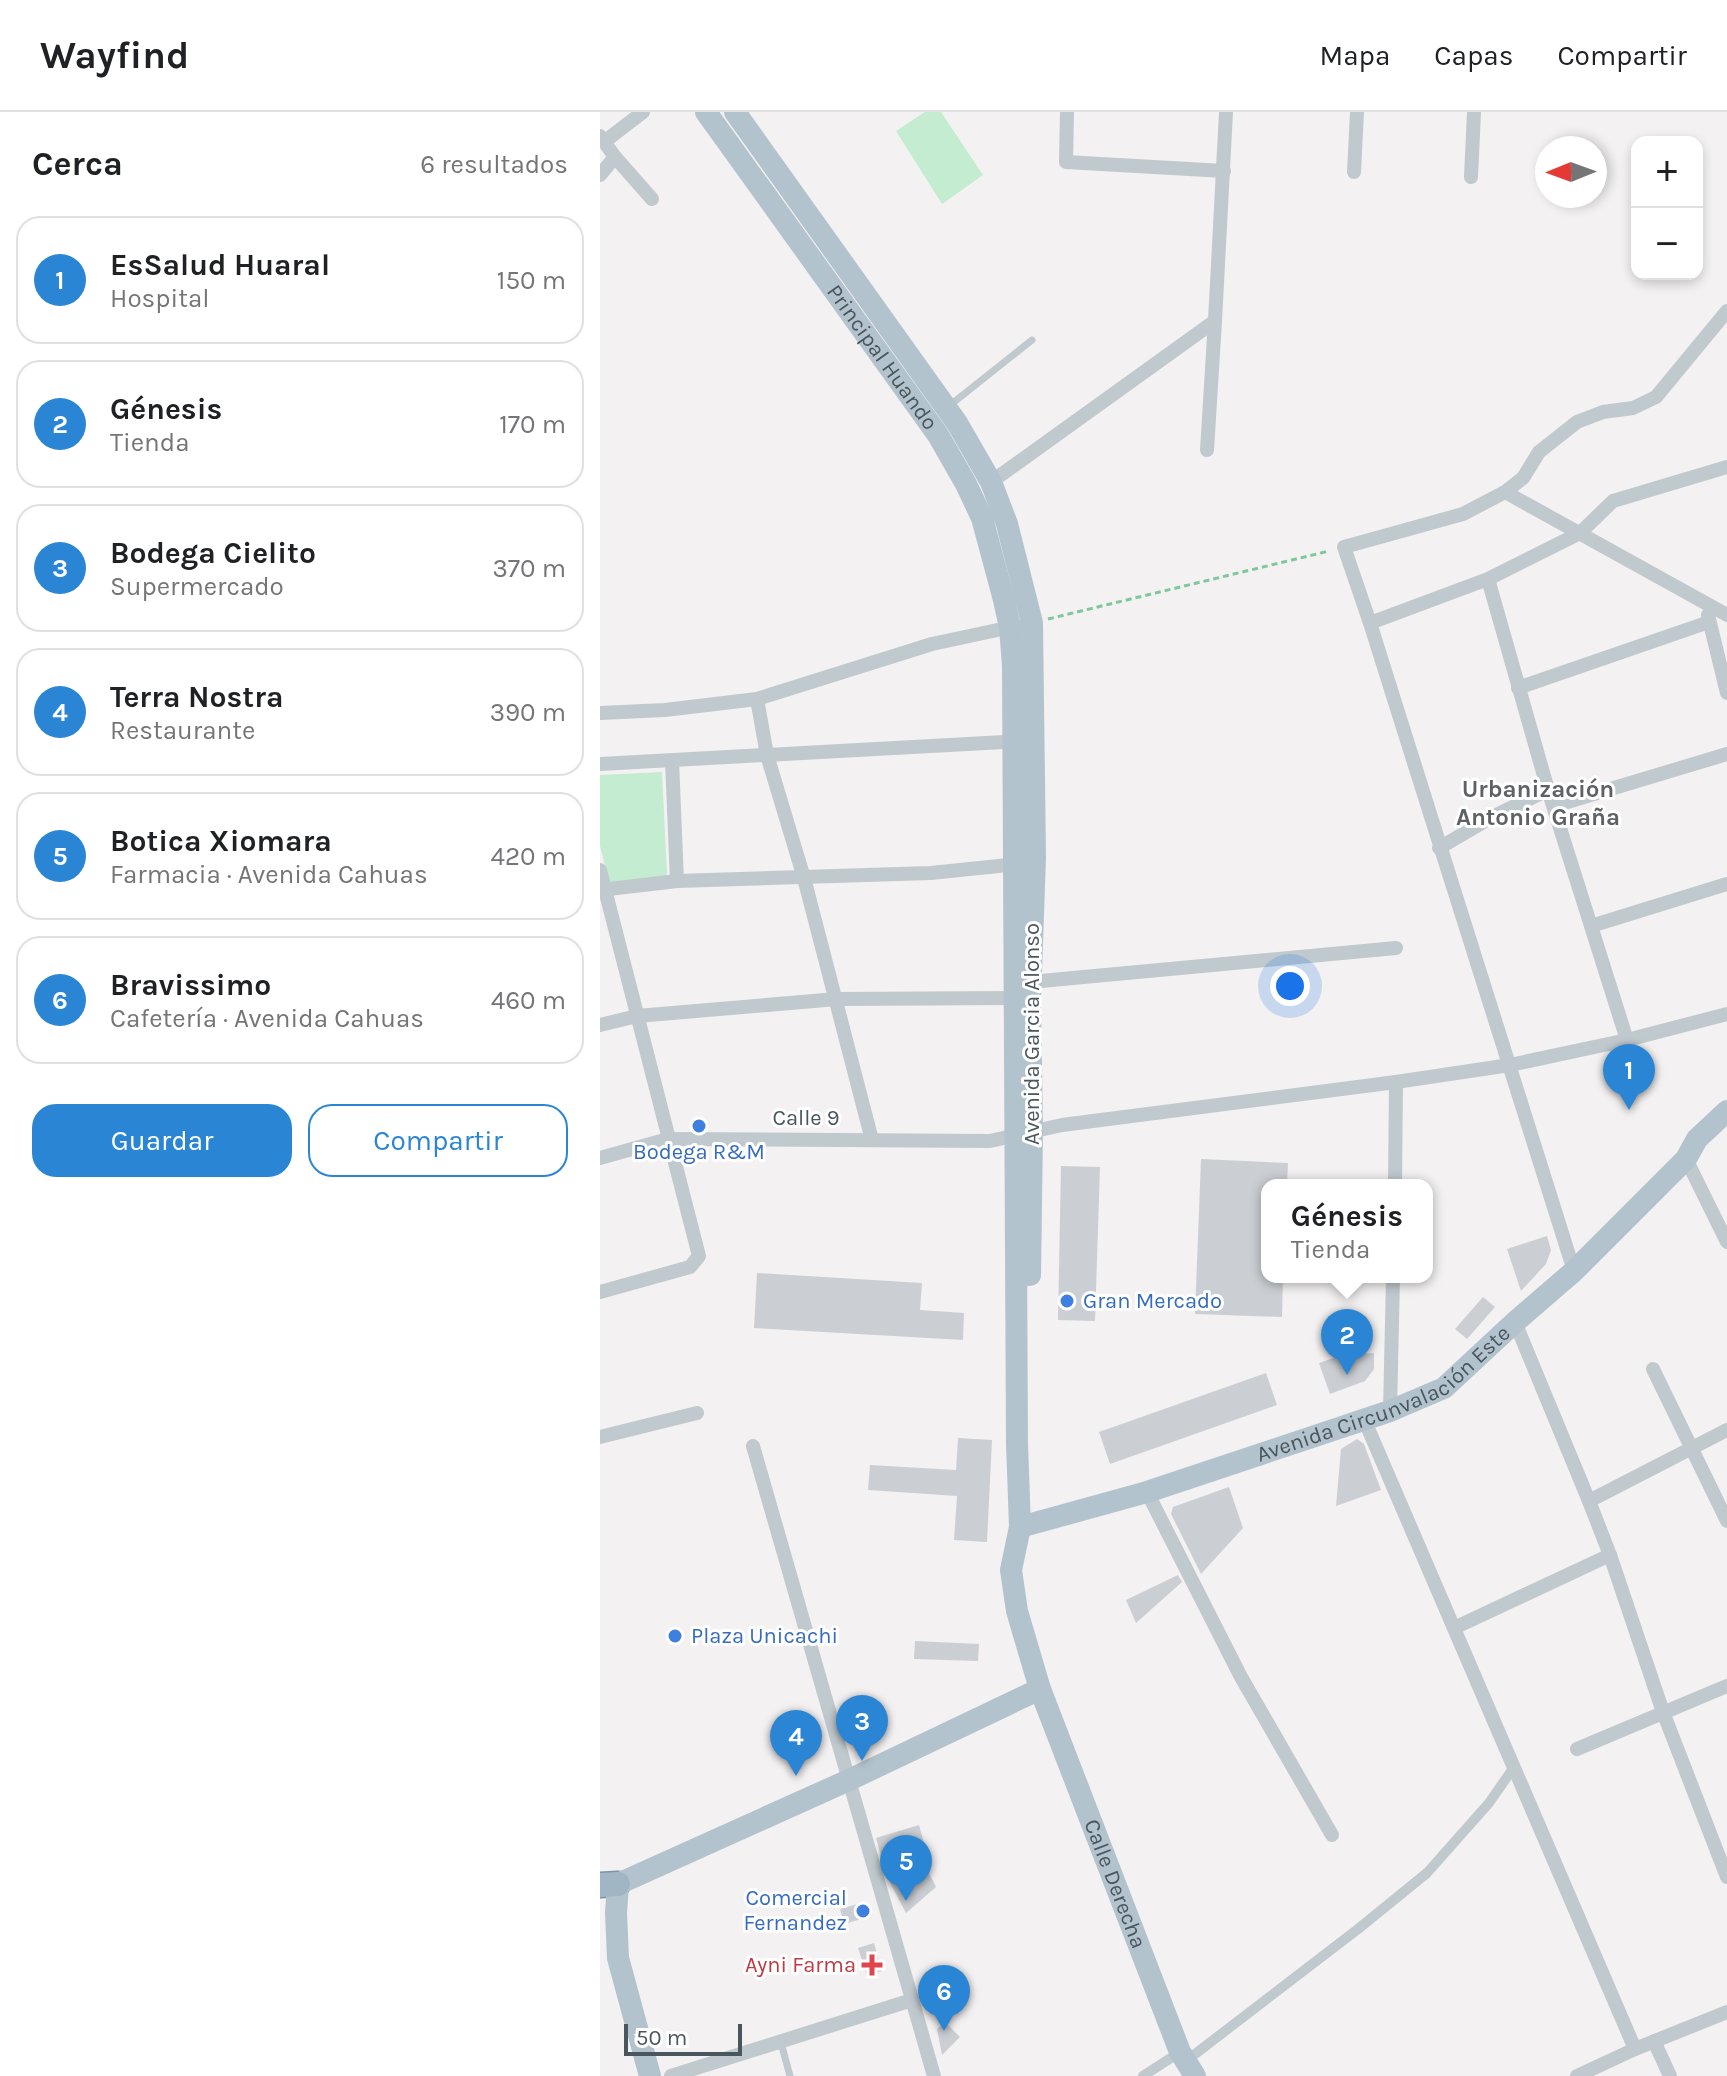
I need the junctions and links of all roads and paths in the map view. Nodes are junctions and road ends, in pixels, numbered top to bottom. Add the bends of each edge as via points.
1 (643, 112) edge
2 (706, 112) edge
3 (735, 112) edge
4 (1067, 112) edge
5 (1226, 112) edge
6 (1357, 112) edge
7 (1474, 112) edge
8 (602, 139) edge
9 (615, 157) junction
10 (1224, 171) junction
11 (1354, 172) dead end
12 (600, 175) edge
13 (1471, 177) dead end
14 (652, 199) dead end
15 (1727, 311) edge
16 (1215, 321) junction
17 (1032, 340) dead end
18 (947, 408) junction
19 (1207, 450) dead end
20 (1727, 467) edge
21 (991, 482) junction
22 (1505, 492) junction
23 (1580, 533) junction
24 (1344, 547) junction
25 (1488, 579) junction
26 (1708, 604) junction
27 (1727, 615) edge
28 (1709, 622) junction
29 (1370, 623) junction
30 (1021, 625) junction
31 (1518, 688) junction
32 (1727, 693) edge
33 (757, 699) junction
34 (600, 713) edge
35 (1023, 741) junction
36 (1727, 754) edge
37 (767, 755) junction
38 (672, 761) junction
39 (600, 764) edge
40 (1548, 790) junction
41 (1554, 806) junction
42 (1439, 848) junction
43 (1035, 857) junction
44 (1013, 866) junction
45 (600, 870) edge
46 (804, 878) junction
47 (677, 881) junction
48 (1727, 884) edge
49 (602, 889) edge
50 (1591, 926) junction
51 (1396, 948) dead end
52 (1030, 982) junction
53 (1013, 998) junction
54 (837, 999) junction
55 (1727, 1014) edge
56 (637, 1016) junction
57 (600, 1025) edge
58 (1627, 1040) junction
59 (1510, 1065) junction
60 (1396, 1082) junction
61 (1727, 1111) edge
62 (1727, 1132) edge
63 (1023, 1134) junction
64 (668, 1139) junction
65 (872, 1140) junction
66 (600, 1158) edge
67 (1686, 1159) junction
68 (1395, 1179) edge
69 (1727, 1242) edge
70 (1574, 1271) junction
71 (1393, 1283) edge
72 (600, 1292) edge
73 (1515, 1322) junction
74 (1653, 1369) dead end
75 (1390, 1411) junction
76 (697, 1413) dead end
77 (1364, 1419) junction
78 (1727, 1430) edge
79 (600, 1437) edge
80 (753, 1446) dead end
81 (1692, 1449) junction
82 (1147, 1492) junction
83 (1589, 1501) junction
84 (1727, 1521) edge
85 (1020, 1527) junction
86 (1610, 1555) junction
87 (1454, 1628) junction
88 (1727, 1686) edge
89 (1040, 1689) junction
90 (1663, 1712) junction
91 (1577, 1749) dead end
92 (1514, 1767) junction
93 (849, 1780) junction
94 (1332, 1835) dead end
95 (1727, 1877) edge
96 (609, 1884) edge
97 (912, 2000) junction
98 (1727, 2012) edge
99 (1654, 2041) junction
100 (781, 2043) junction
101 (1635, 2049) junction
102 (1187, 2063) edge
103 (650, 2076) edge
104 (671, 2076) edge
105 (790, 2076) edge
106 (934, 2076) edge
107 (1143, 2076) edge
108 (1577, 2076) edge
109 (1670, 2076) edge

1 - 8 street
2 - 30 main road, Principal Huando via 938,435 982,518
3 - 18 main road, Principal Huando
4 - 10 street via 1066,162
5 - 10 street
6 - 11 street
7 - 13 street
8 - 9 street
9 - 12 street
9 - 14 street
10 - 16 street
15 - 22 street via 1656,397 1577,422 1539,452 1523,478
16 - 19 street
16 - 21 street
17 - 18 lane
18 - 21 main road, Principal Huando
20 - 23 street via 1613,501
21 - 30 main road, Principal Huando via 1007,524
22 - 23 street
22 - 24 street via 1463,514
23 - 25 street
23 - 26 street
24 - 29 street
24 - 30 path
25 - 29 street
25 - 31 street
26 - 27 street
26 - 28 street
28 - 31 street
28 - 32 street
29 - 42 street
30 - 33 street via 932,644
30 - 35 main road, Avenida Garcia Alonso
31 - 40 street
33 - 34 street
33 - 37 street
35 - 37 street
35 - 43 main road, Avenida Garcia Alonso
35 - 44 main road, Avenida Garcia Alonso
36 - 41 street
37 - 38 street
37 - 46 street
38 - 39 street
38 - 47 street
40 - 41 street
40 - 42 street
41 - 50 street
42 - 59 street
43 - 44 street
43 - 52 main road, Avenida Garcia Alonso
44 - 46 street
44 - 53 main road, Avenida Garcia Alonso
45 - 49 street
46 - 47 street
46 - 54 street
47 - 49 street
48 - 50 street
49 - 56 street
50 - 58 street
51 - 52 street
52 - 63 main road, Avenida Garcia Alonso
53 - 54 street
53 - 63 main road, Avenida Garcia Alonso
54 - 56 street
54 - 65 street
55 - 58 street, Calle 9
56 - 57 street
56 - 64 street
58 - 59 street, Calle 9
59 - 60 street, Calle 9
59 - 70 street
60 - 63 street, Calle 9
60 - 68 street
61 - 67 main road, Avenida Circunvalación Este via 1697,1139
62 - 67 main road, Avenida Circunvalación Este via 1706,1151
63 - 65 street, Calle 9 via 990,1141
63 - 85 main road, Avenida Garcia Alonso via 1030,1386 1017,1443
64 - 65 street, Calle 9
64 - 66 street, Calle 9
64 - 72 street via 699,1256 690,1267
67 - 69 street
67 - 70 main road, Avenida Circunvalación Este
70 - 73 main road, Avenida Circunvalación Este
71 - 75 street
73 - 75 main road, Avenida Circunvalación Este via 1444,1388
73 - 83 street
74 - 81 street
75 - 77 main road, Avenida Circunvalación Este
76 - 79 street
77 - 82 main road, Avenida Circunvalación Este
77 - 87 street
78 - 81 street
80 - 93 street
81 - 83 street
81 - 84 street
82 - 85 main road, Avenida Circunvalación Este
82 - 94 street via 1241,1677
83 - 86 street
85 - 89 main road, Avenida Garcia Alonso via 1011,1570
86 - 87 street
86 - 90 street
87 - 92 street
88 - 90 street
89 - 93 main road
89 - 102 main road, Calle Derecha
90 - 91 street
90 - 95 street
92 - 101 street
92 - 102 street via 1427,1873
93 - 96 main road
93 - 97 street
96 - 103 main road via 618,1958
97 - 100 street
97 - 106 street
98 - 99 street
99 - 101 street
99 - 109 street
100 - 104 street
100 - 105 lane
101 - 108 street
102 - 107 street

